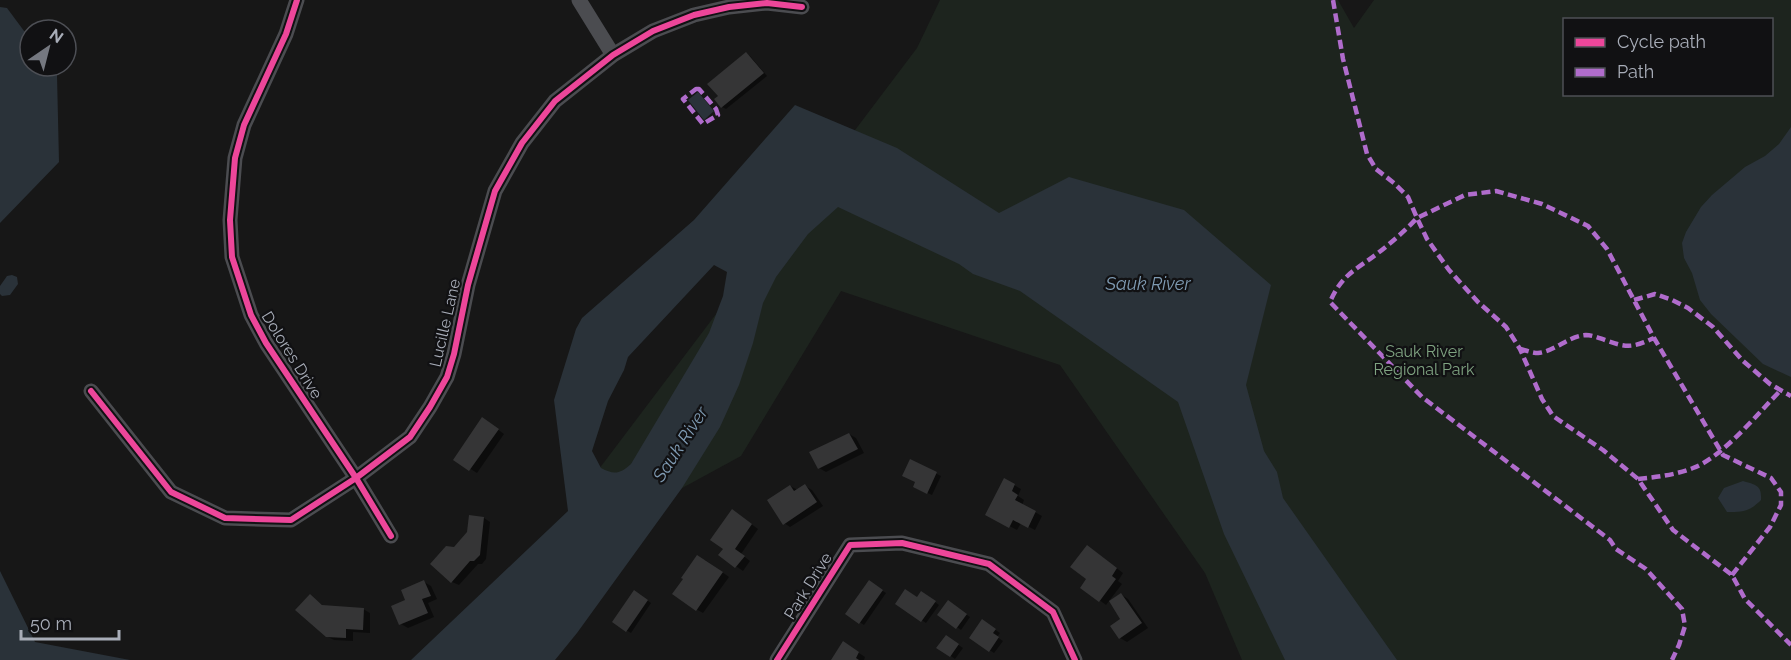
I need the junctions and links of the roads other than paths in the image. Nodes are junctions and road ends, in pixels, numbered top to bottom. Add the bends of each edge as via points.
1 (297, 0) edge
2 (579, 0) edge
3 (802, 7) dead end
4 (613, 55) junction
5 (91, 391) dead end
6 (356, 477) junction
7 (391, 536) dead end
8 (777, 660) edge
9 (1075, 660) edge

1 - 6 street, Dolores Drive via 286,34 244,125 235,158 230,220 232,257 251,315 266,343
2 - 4 street
3 - 4 street, Lucille Lane via 767,3 694,15 652,31
4 - 6 street, Lucille Lane via 555,100 522,143 495,191 447,377 411,437
5 - 6 street, Lucille Lane via 171,492 225,518 291,520
6 - 7 street, Dolores Drive
8 - 9 street, Park Drive via 850,545 902,543 989,564 1053,612

